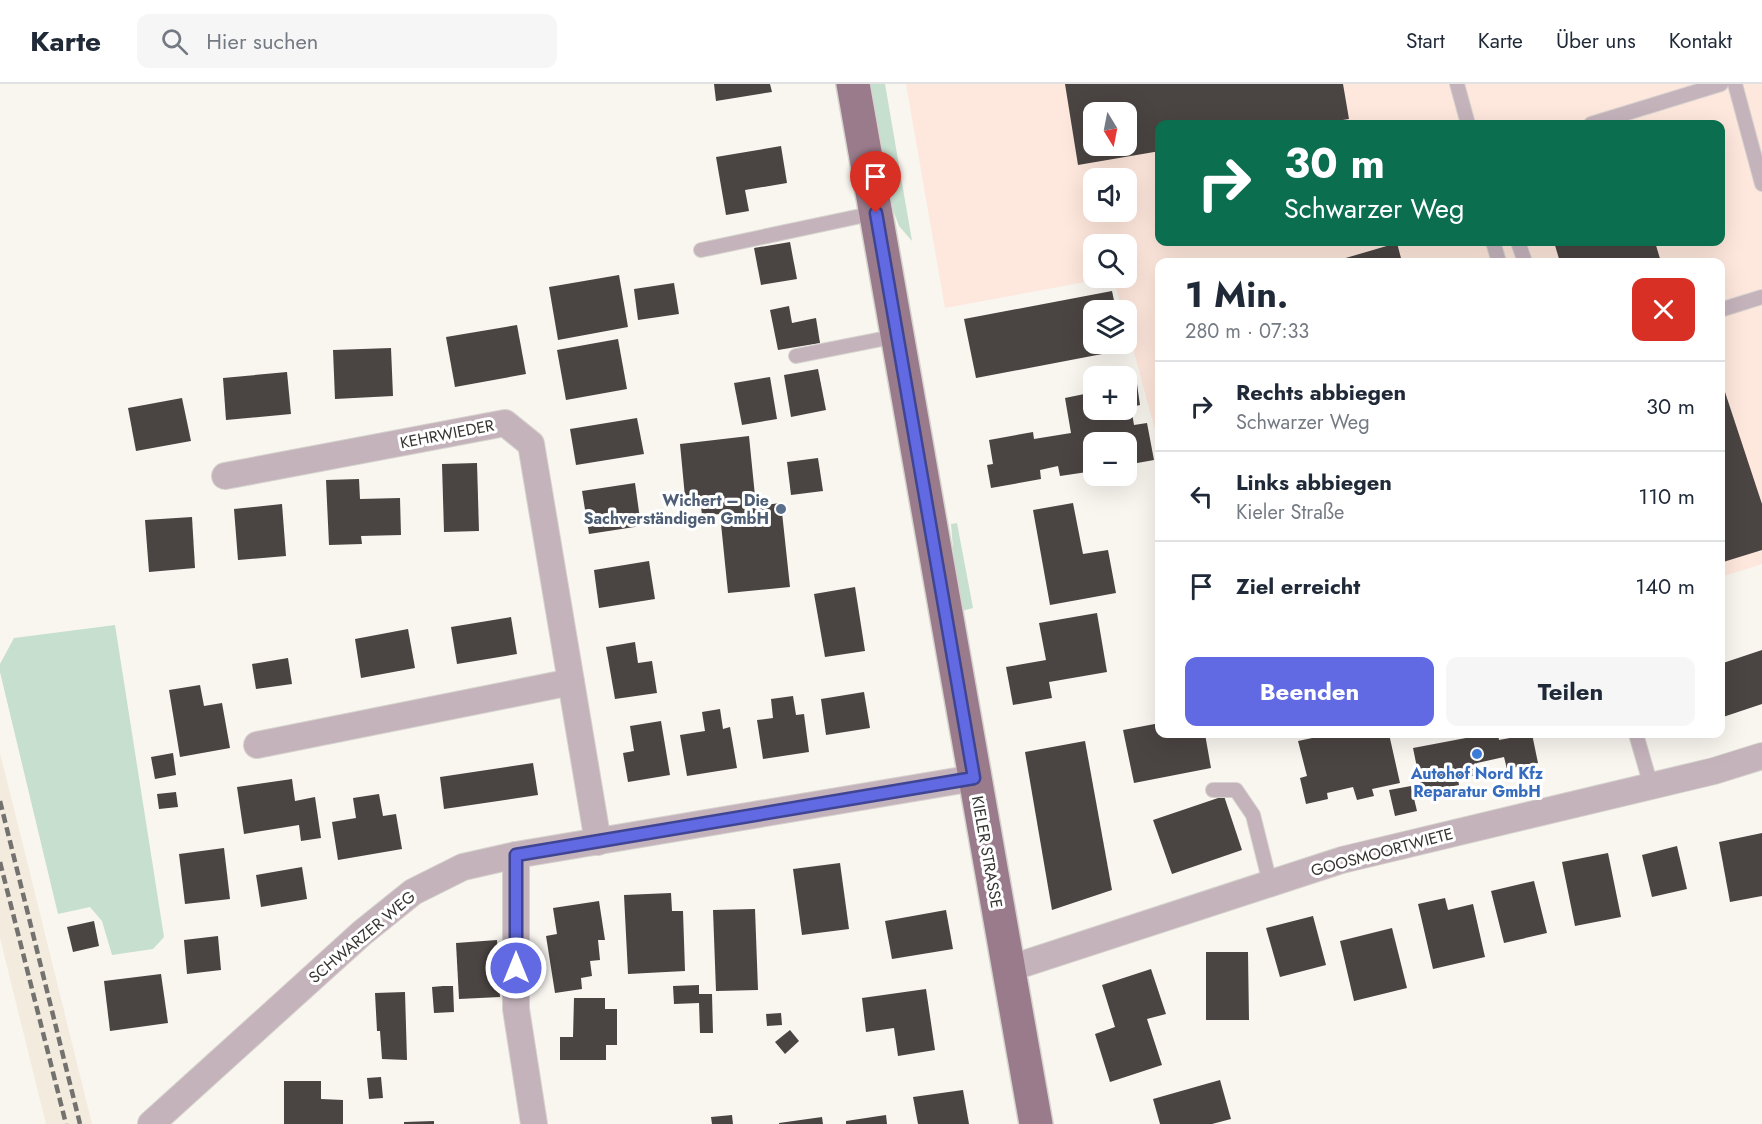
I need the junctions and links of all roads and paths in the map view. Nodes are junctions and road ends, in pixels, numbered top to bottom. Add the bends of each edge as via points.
1 (853, 84) edge
2 (1457, 84) edge
3 (1720, 84) edge
4 (1736, 84) edge
5 (1467, 120) edge
6 (1604, 120) edge
7 (1762, 184) edge
8 (876, 213) junction
9 (701, 250) dead end
10 (1762, 297) edge
11 (1725, 308) edge
12 (897, 336) junction
13 (796, 356) dead end
14 (225, 476) dead end
15 (571, 682) junction
16 (1637, 738) edge
17 (257, 745) dead end
18 (1762, 756) edge
19 (974, 778) junction
20 (1651, 786) junction
21 (1214, 790) dead end
22 (598, 842) junction
23 (516, 855) junction
24 (1270, 883) junction
25 (1008, 969) junction
26 (151, 1124) edge
27 (534, 1124) edge
28 (1036, 1124) edge

1 - 8 main road, KIELER STRASSE
2 - 5 lane
3 - 6 lane
4 - 7 lane
8 - 9 lane
8 - 12 main road, KIELER STRASSE
10 - 11 lane
12 - 13 lane
12 - 19 main road, KIELER STRASSE
14 - 15 street, KEHRWIEDER via 505,423 531,444
15 - 17 street
15 - 22 street, KEHRWIEDER
16 - 20 lane
18 - 20 street, GOOSMOORTWIETE
19 - 22 street, SCHWARZER WEG
19 - 25 main road, KIELER STRASSE
20 - 24 street, GOOSMOORTWIETE via 1342,860
21 - 24 lane via 1236,790 1253,815
22 - 23 street, SCHWARZER WEG
23 - 26 street, SCHWARZER WEG via 463,867 413,892 362,933
23 - 27 street via 516,1009
24 - 25 street, GOOSMOORTWIETE
25 - 28 main road, KIELER STRASSE

